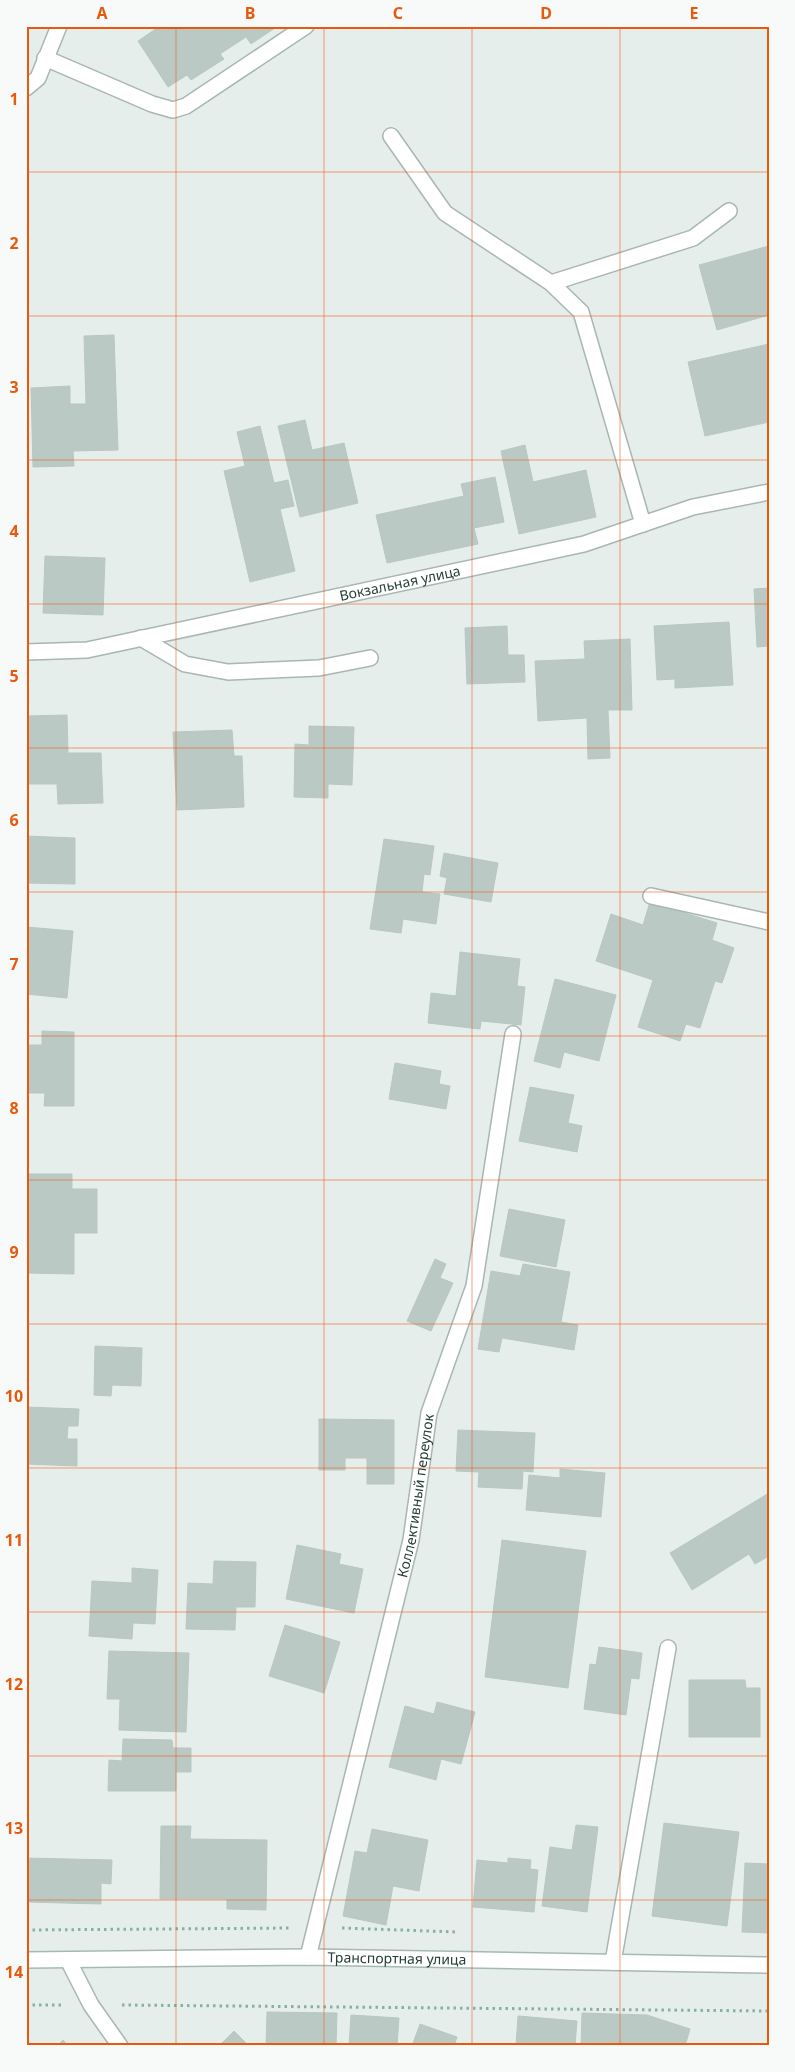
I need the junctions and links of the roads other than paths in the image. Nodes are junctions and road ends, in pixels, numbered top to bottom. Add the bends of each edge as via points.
1 (59, 26) edge
2 (306, 26) edge
3 (45, 58) junction
4 (26, 88) edge
5 (391, 136) dead end
6 (729, 210) dead end
7 (551, 283) junction
8 (769, 492) edge
9 (643, 524) junction
10 (141, 638) junction
11 (26, 652) edge
12 (370, 658) dead end
13 (651, 896) dead end
14 (769, 922) edge
15 (513, 1034) dead end
16 (668, 1648) dead end
17 (308, 1957) junction
18 (26, 1960) edge
19 (68, 1960) junction
20 (613, 1962) junction
21 (769, 1966) edge
22 (120, 2046) edge

1 - 3 street
2 - 3 street via 186,106 173,110
3 - 4 street via 38,78
5 - 7 street via 445,212
6 - 7 street via 694,238
7 - 9 street via 581,312
8 - 9 street, Вокзальная улица via 693,507
9 - 10 street, Вокзальная улица via 584,544
10 - 11 street, Вокзальная улица via 87,650
10 - 12 street via 185,664 228,672 319,668
13 - 14 street
15 - 17 street, Коллективный переулок via 474,1286 429,1413 411,1540
16 - 20 street
17 - 19 street, Транспортная улица
17 - 20 street, Транспортная улица
18 - 19 street, Транспортная улица
19 - 22 street via 91,2005
20 - 21 street, Транспортная улица

